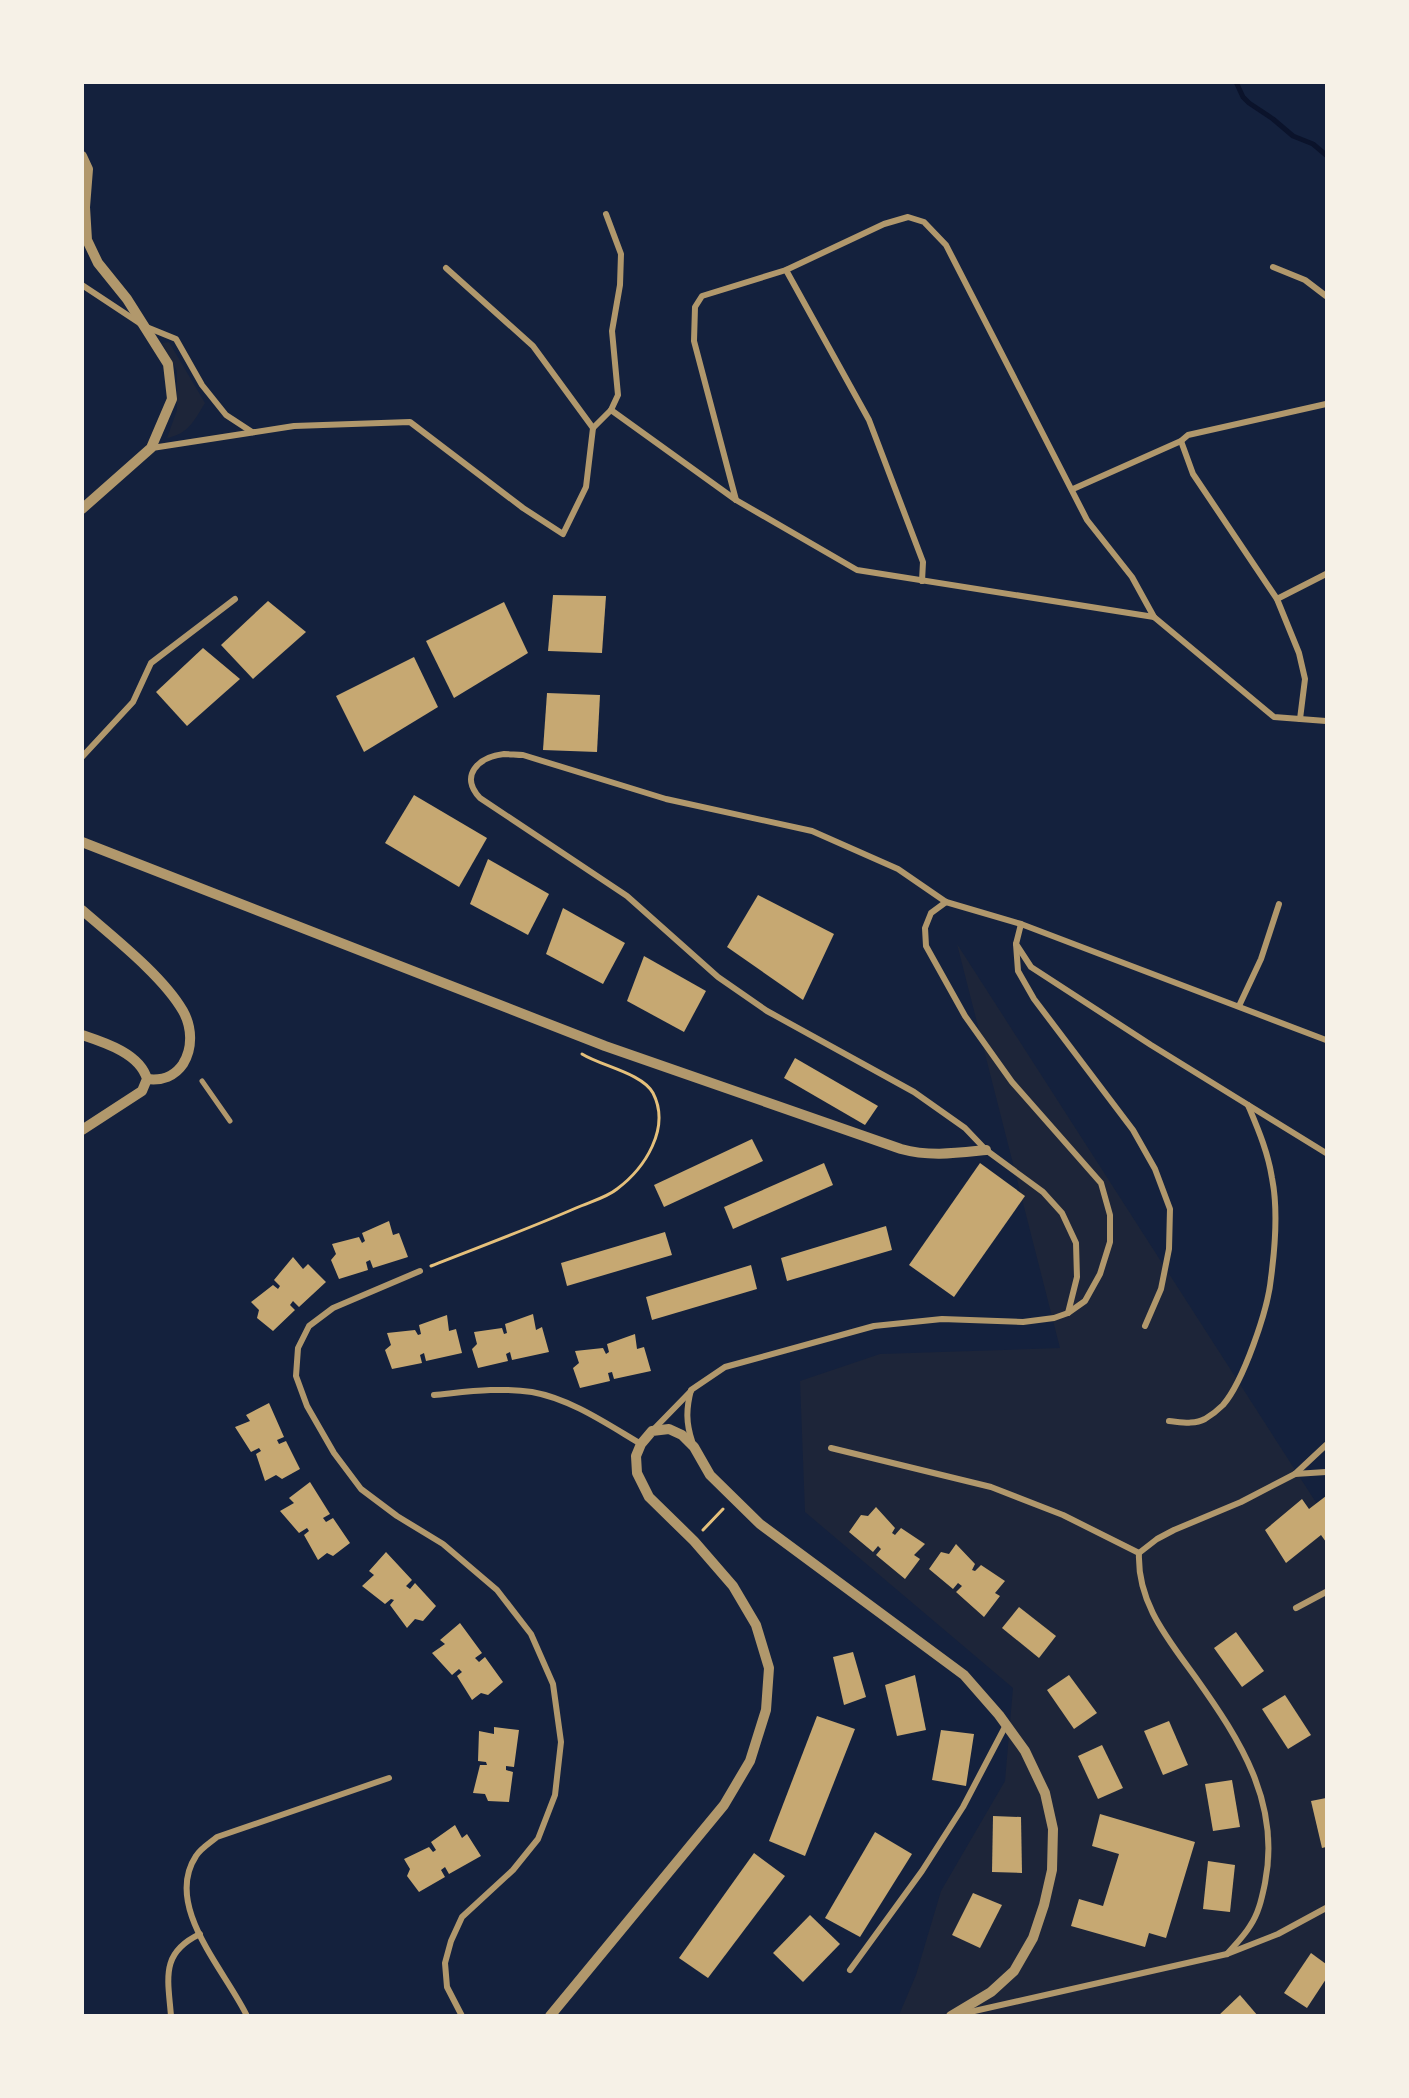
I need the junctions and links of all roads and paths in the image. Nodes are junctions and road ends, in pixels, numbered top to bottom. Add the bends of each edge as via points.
1 (82, 156) edge
2 (606, 214) dead end
3 (1273, 267) dead end
4 (446, 268) dead end
5 (786, 270) junction
6 (82, 285) edge
7 (1326, 296) edge
8 (144, 326) junction
9 (1326, 404) edge
10 (611, 410) junction
11 (593, 428) junction
12 (252, 432) junction
13 (1180, 441) junction
14 (151, 448) junction
15 (1073, 489) junction
16 (736, 500) junction
17 (82, 509) edge
18 (1326, 574) edge
19 (922, 581) junction
20 (235, 599) dead end
21 (1277, 599) junction
22 (1154, 617) junction
23 (1300, 719) junction
24 (1326, 722) edge
25 (82, 757) edge
26 (82, 842) edge
27 (946, 902) junction
28 (1279, 904) dead end
29 (82, 910) edge
30 (1021, 924) junction
31 (1016, 944) junction
32 (1239, 1006) junction
33 (82, 1035) edge
34 (576, 1035) junction
35 (1326, 1040) edge
36 (147, 1080) junction
37 (202, 1080) dead end
38 (1248, 1105) junction
39 (230, 1121) dead end
40 (82, 1130) edge
41 (986, 1150) junction
42 (1326, 1153) edge
43 (420, 1270) joint
44 (1068, 1313) junction
45 (1145, 1326) dead end
46 (691, 1390) junction
47 (434, 1395) dead end
48 (1169, 1421) dead end
49 (652, 1431) junction
50 (641, 1443) junction
51 (1326, 1444) edge
52 (694, 1447) junction
53 (831, 1448) dead end
54 (1326, 1472) edge
55 (1295, 1474) junction
56 (732, 1498) junction
57 (694, 1541) junction
58 (1139, 1553) junction
59 (1326, 1592) edge
60 (1296, 1608) dead end
61 (1006, 1725) junction
62 (389, 1778) dead end
63 (1326, 1908) edge
64 (200, 1934) junction
65 (1227, 1954) junction
66 (850, 1970) dead end
67 (171, 2016) edge
68 (247, 2016) edge
69 (462, 2016) edge
70 (550, 2016) edge
71 (952, 2016) edge

1 - 8 street via 88,169 87,240 98,263
2 - 10 street via 621,254 612,332 618,395
3 - 7 street via 1305,280
4 - 11 street via 533,346
5 - 15 street via 884,224 908,217 924,222 946,245
5 - 16 street via 702,296 695,307 694,341
5 - 19 street via 869,420 923,562
6 - 8 street
8 - 12 street via 176,339 202,385 226,415
8 - 14 street via 168,364 172,399
9 - 13 street via 1188,435
10 - 11 street
10 - 16 street
11 - 12 street via 586,487 563,534 410,422 294,426
12 - 14 street
13 - 15 street
13 - 21 street via 1193,474
14 - 17 street
15 - 22 street via 1087,520 1132,577
16 - 19 street via 857,570
18 - 21 street
19 - 22 street
20 - 25 street via 152,663 133,702
21 - 23 street via 1305,679
22 - 23 street via 1274,717
23 - 24 street
26 - 34 street
27 - 30 street
27 - 41 street via 898,869 812,831 666,799 523,755 504,754 486,759 474,769 469,780 480,798 627,896 718,977 767,1011 914,1092 965,1128
27 - 44 street via 931,913 925,928 926,946 965,1016 1012,1082 1101,1183 1110,1215 1110,1242 1100,1274 1085,1301
28 - 32 street
29 - 36 street via 162,984 184,1012 190,1033 185,1060 177,1072 159,1080
30 - 31 street
30 - 32 street
31 - 38 street via 1030,967
31 - 45 street via 1018,971 1034,999 1133,1130 1155,1169 1170,1209 1169,1250 1161,1289
32 - 35 street
33 - 36 street via 113,1045 145,1069
34 - 41 street via 918,1154
34 - 43 path via 581,1054 640,1080 653,1092 658,1113 657,1137 645,1161 617,1190
36 - 40 street via 142,1091
37 - 39 street
38 - 42 street
38 - 48 street via 1273,1180 1271,1281 1258,1331 1238,1383 1222,1406 1203,1420
41 - 44 street via 1043,1192 1062,1213 1076,1243 1077,1278
43 - 69 street via 333,1308 309,1326 298,1348 296,1376 307,1406 334,1453 361,1489 443,1544 497,1590 531,1634 553,1684 561,1742 555,1795 538,1839 513,1870 462,1917 451,1941 445,1963 447,1987
44 - 46 street via 1023,1322 942,1318 874,1326 725,1367
46 - 49 street
46 - 52 street via 686,1409
47 - 50 street via 491,1389 533,1392 575,1406
49 - 50 street
49 - 52 street via 669,1429
50 - 57 street via 636,1456 638,1473 649,1497
51 - 55 street
52 - 56 street via 710,1475
53 - 58 street via 991,1487 1063,1515
54 - 55 street
55 - 58 street via 1166,1534
56 - 57 path
56 - 61 street via 760,1524 964,1675
57 - 70 street via 733,1586 756,1625 769,1668 766,1710 750,1761 724,1805
58 - 65 street via 1138,1572 1147,1604 1228,1722 1258,1781 1268,1832 1268,1868 1261,1902 1251,1925
59 - 60 street
61 - 66 street via 963,1807
61 - 71 street via 1045,1793 1053,1829 1052,1870 1033,1938 1014,1971 991,1992
62 - 64 street via 217,1837 197,1854 188,1874 186,1898
63 - 65 street via 1278,1934
64 - 67 street via 178,1947 170,1963
64 - 68 street
65 - 71 street

